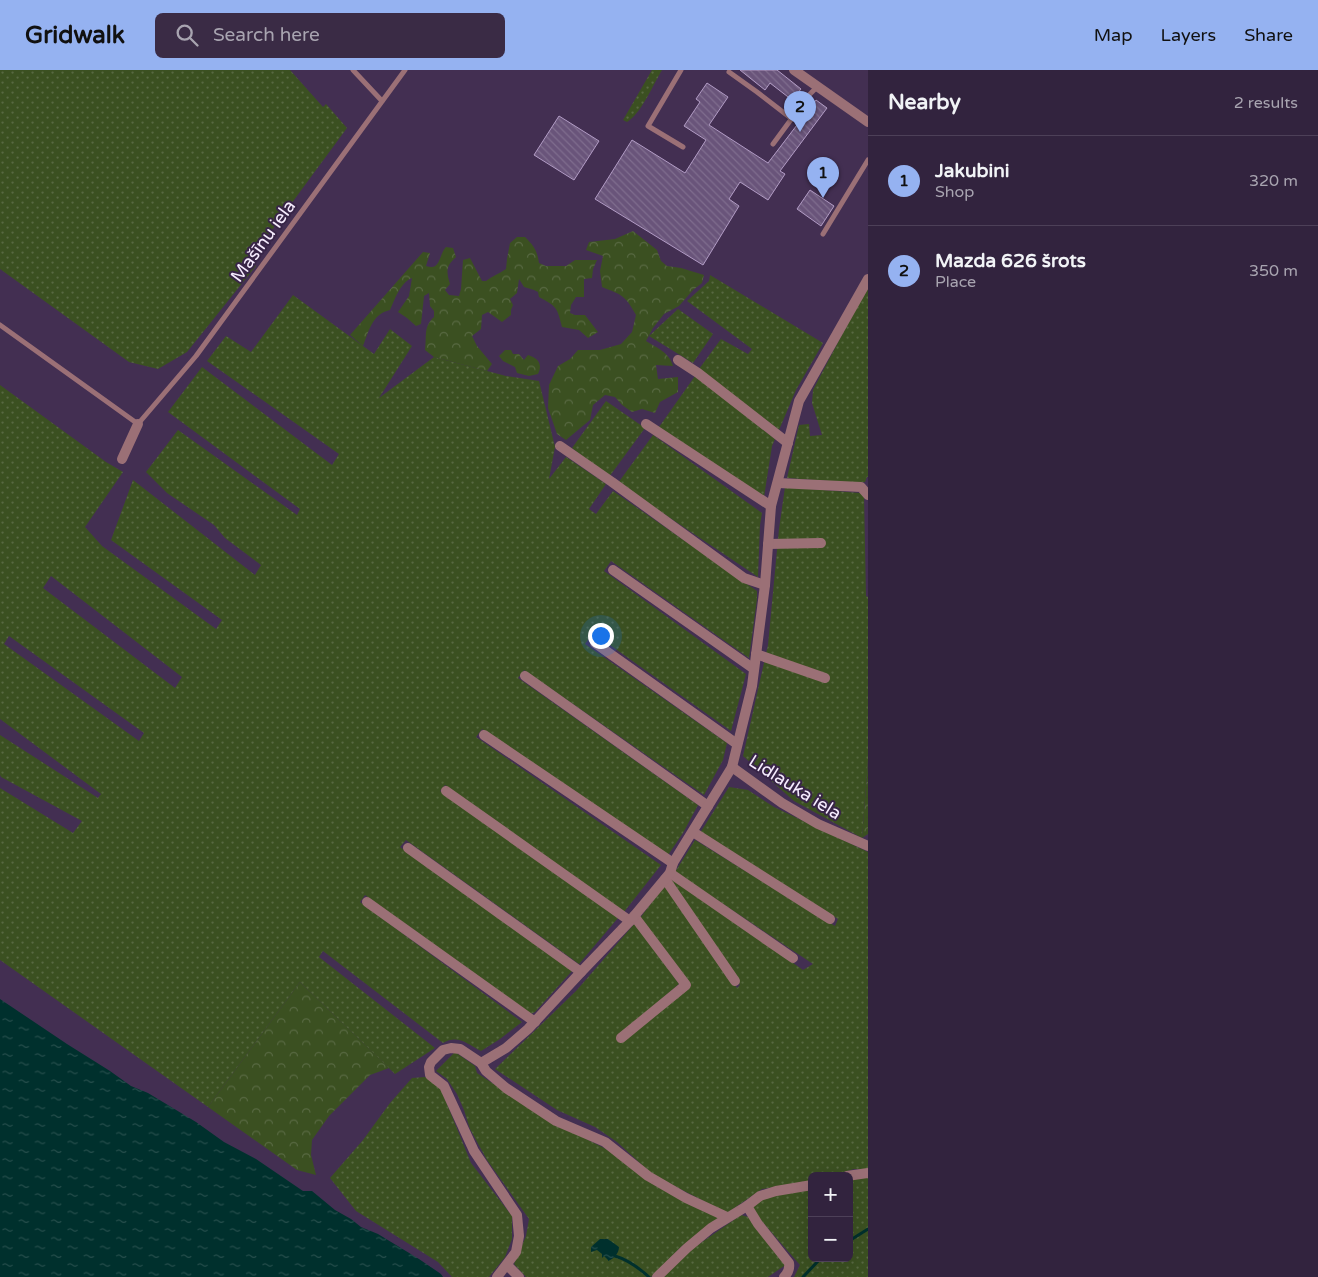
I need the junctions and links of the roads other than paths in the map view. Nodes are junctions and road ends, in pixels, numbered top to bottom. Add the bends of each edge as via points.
1 (353, 70) edge
2 (405, 70) edge
3 (681, 70) edge
4 (794, 70) edge
5 (729, 72) dead end
6 (816, 87) junction
7 (382, 101) junction
8 (792, 119) junction
9 (868, 122) edge
10 (773, 144) dead end
11 (683, 147) dead end
12 (868, 160) edge
13 (823, 234) dead end
14 (868, 279) edge
15 (0, 325) edge
16 (678, 360) dead end
17 (138, 424) junction
18 (646, 424) dead end
19 (788, 443) junction
20 (560, 446) dead end
21 (122, 459) dead end
22 (778, 483) junction
23 (868, 495) edge
24 (772, 506) junction
25 (821, 543) dead end
26 (768, 544) junction
27 (612, 570) dead end
28 (765, 584) junction
29 (595, 643) dead end
30 (756, 654) junction
31 (754, 669) junction
32 (526, 676) dead end
33 (825, 678) dead end
34 (484, 735) dead end
35 (738, 744) junction
36 (732, 767) junction
37 (446, 791) dead end
38 (708, 806) junction
39 (692, 832) junction
40 (868, 846) edge
41 (408, 848) dead end
42 (669, 872) junction
43 (367, 902) dead end
44 (632, 919) junction
45 (830, 919) dead end
46 (793, 958) dead end
47 (581, 972) junction
48 (735, 981) dead end
49 (535, 1022) junction
50 (622, 1038) dead end
51 (481, 1063) junction
52 (868, 1173) edge
53 (853, 1175) edge
54 (808, 1186) edge
55 (747, 1206) junction
56 (727, 1217) junction
57 (507, 1265) junction
58 (497, 1277) edge
59 (519, 1277) edge
60 (657, 1277) edge
61 (784, 1277) edge

1 - 7 lane
2 - 7 lane, Mašīnu iela
3 - 11 lane via 648,126
4 - 6 street
5 - 8 lane
6 - 8 lane
6 - 9 street
7 - 17 lane, Mašīnu iela via 196,356
8 - 10 lane
12 - 13 lane
14 - 19 street via 799,401
15 - 17 lane
16 - 19 street
17 - 21 street
18 - 24 street
19 - 22 street
20 - 28 street via 744,578
22 - 23 street via 861,487
22 - 24 street
24 - 26 street
25 - 26 street
26 - 28 street
27 - 31 street
28 - 30 street
29 - 35 street
30 - 31 street
30 - 33 street
31 - 35 street
32 - 38 street
34 - 42 street
35 - 36 street
36 - 38 street
36 - 40 street, Lidlauka iela via 818,824
37 - 44 street
38 - 39 street
39 - 42 street
39 - 45 street
41 - 47 street
42 - 44 street
42 - 46 street
42 - 48 street
43 - 49 street
44 - 47 street
44 - 50 street via 686,985
47 - 49 street
49 - 51 street via 506,1048
51 - 56 street via 506,1088 556,1121 604,1142 648,1176
51 - 57 street via 460,1049 451,1048 436,1056 428,1071 444,1086 474,1151 517,1215 519,1236 516,1252
52 - 53 street
54 - 55 street via 760,1196
55 - 56 street
55 - 61 street via 789,1263 790,1268
56 - 60 street via 686,1248
57 - 58 street
57 - 59 street

